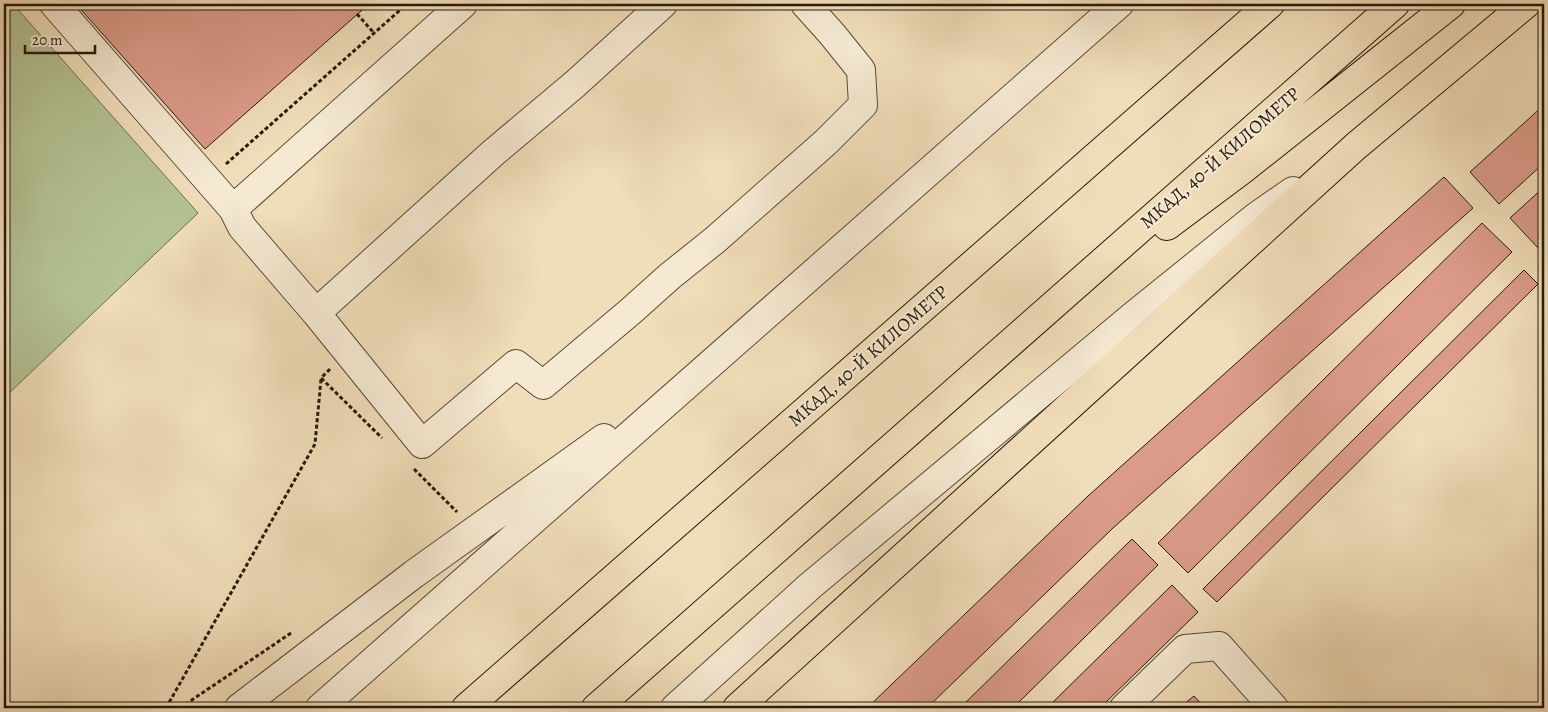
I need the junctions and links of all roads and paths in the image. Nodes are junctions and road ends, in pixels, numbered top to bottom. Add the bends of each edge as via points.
1 (54, 4) edge
2 (407, 4) edge
3 (463, 4) edge
4 (663, 4) edge
5 (805, 4) edge
6 (1119, 4) edge
7 (1270, 4) edge
8 (1395, 4) edge
9 (1451, 4) edge
10 (1526, 4) edge
11 (357, 14) dead end
12 (374, 33) junction
13 (1356, 146) junction
14 (218, 170) dead end
15 (234, 209) junction
16 (316, 312) junction
17 (1016, 338) junction
18 (728, 350) junction
19 (347, 351) junction
20 (321, 378) junction
21 (383, 439) dead end
22 (411, 466) dead end
23 (452, 519) dead end
24 (292, 633) dead end
25 (166, 708) edge
26 (180, 708) edge
27 (239, 708) edge
28 (320, 708) edge
29 (466, 708) edge
30 (596, 708) edge
31 (675, 708) edge
32 (737, 708) edge
33 (1124, 708) edge
34 (1274, 708) edge

1 - 15 street
2 - 12 path
3 - 15 street
4 - 16 street
5 - 19 street via 860,70 864,105 715,240 543,385 516,364 422,444
6 - 18 street
7 - 29 main road, МКАД, 40-Й КИЛОМЕТР
8 - 17 main road, МКАД, 40-Й КИЛОМЕТР
9 - 17 main road via 1242,170
10 - 13 main road
11 - 12 path
12 - 14 path
13 - 31 street via 1257,216 1134,316 810,586
13 - 32 main road
15 - 16 street via 242,227
16 - 19 street
17 - 30 main road, МКАД, 40-Й КИЛОМЕТР
18 - 27 street via 414,574
18 - 28 street
19 - 20 path
20 - 21 path
20 - 25 path via 315,444
22 - 23 path via 459,514
24 - 26 path
33 - 34 street via 1185,649 1219,646

